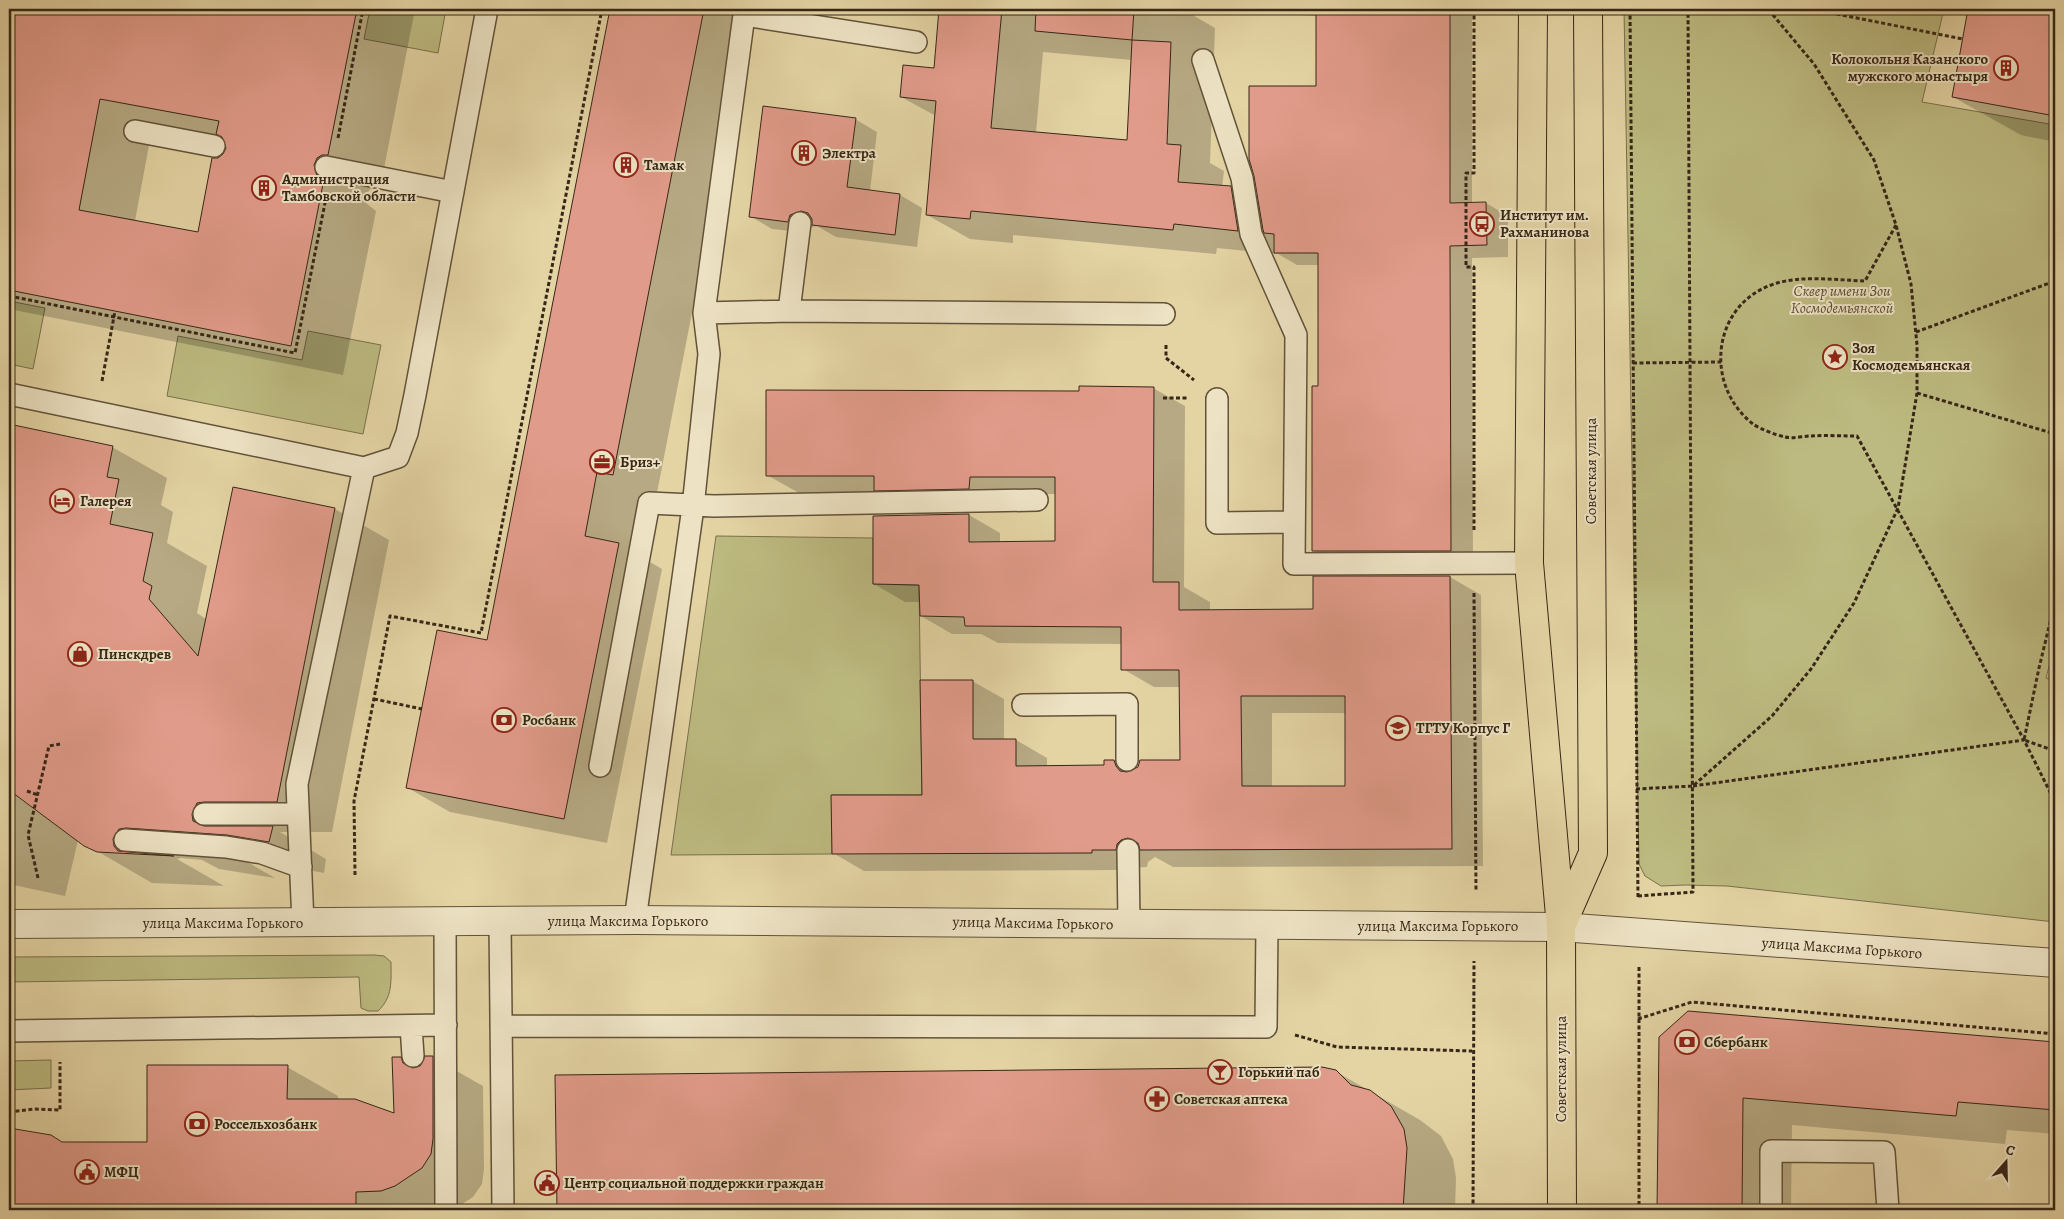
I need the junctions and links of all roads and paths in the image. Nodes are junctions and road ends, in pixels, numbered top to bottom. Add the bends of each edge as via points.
1 (363, 9) edge
2 (487, 9) edge
3 (602, 9) edge
4 (1474, 9) edge
5 (1533, 9) edge
6 (1588, 9) edge
7 (1630, 9) edge
8 (1688, 9) edge
9 (1768, 9) edge
10 (1811, 9) edge
11 (1963, 39) dead end
12 (916, 42) dead end
13 (1203, 60) dead end
14 (135, 131) dead end
15 (214, 146) dead end
16 (329, 168) junction
17 (453, 192) junction
18 (800, 223) dead end
19 (1896, 225) junction
20 (2055, 281) edge
21 (9, 296) edge
22 (115, 311) dead end
23 (789, 311) junction
24 (704, 313) junction
25 (1164, 314) dead end
26 (114, 316) junction
27 (1916, 332) junction
28 (1721, 362) junction
29 (1633, 363) junction
30 (1690, 363) junction
31 (1917, 393) junction
32 (9, 394) edge
33 (1217, 399) dead end
34 (96, 412) junction
35 (2055, 434) edge
36 (364, 468) junction
37 (1037, 500) dead end
38 (693, 506) junction
39 (1898, 508) junction
40 (1294, 522) junction
41 (1474, 563) junction
42 (1529, 563) junction
43 (2055, 602) edge
44 (374, 699) junction
45 (1023, 705) dead end
46 (422, 709) dead end
47 (2024, 740) junction
48 (60, 744) dead end
49 (2055, 751) edge
50 (1127, 760) dead end
51 (600, 766) dead end
52 (1693, 786) junction
53 (1636, 789) junction
54 (28, 791) dead end
55 (38, 794) junction
56 (2055, 802) edge
57 (204, 814) dead end
58 (298, 814) junction
59 (125, 840) dead end
60 (1128, 850) dead end
61 (300, 867) junction
62 (355, 875) dead end
63 (38, 878) dead end
64 (1638, 896) junction
65 (635, 920) junction
66 (500, 921) junction
67 (446, 922) junction
68 (303, 923) junction
69 (9, 924) edge
70 (1129, 924) junction
71 (1267, 925) junction
72 (1474, 927) junction
73 (1561, 927) junction
74 (1639, 933) junction
75 (2055, 963) edge
76 (1638, 1019) junction
77 (446, 1025) junction
78 (411, 1026) junction
79 (501, 1026) junction
80 (1266, 1027) junction
81 (9, 1032) edge
82 (2055, 1034) edge
83 (1472, 1051) junction
84 (413, 1056) dead end
85 (60, 1062) dead end
86 (9, 1112) edge
87 (446, 1210) edge
88 (503, 1210) edge
89 (1473, 1210) edge
90 (1562, 1210) edge
91 (1639, 1210) edge
92 (1771, 1210) edge
93 (1888, 1210) edge

1 - 16 path
2 - 17 lane
3 - 44 path via 480,632 390,616
4 - 41 path via 1474,173 1466,173 1466,267 1474,267
5 - 42 main road, Советская улица
6 - 73 main road, Советская улица via 1593,853
7 - 29 path
8 - 30 path
9 - 19 path via 1814,64 1874,160
10 - 11 path
12 - 24 lane via 744,15
13 - 40 lane via 1242,178 1251,234 1296,335
14 - 15 lane
16 - 17 lane
16 - 26 path via 295,353
17 - 36 lane via 407,433 398,457
18 - 23 lane
19 - 27 path via 1911,284
19 - 28 path via 1865,281 1800,280 1774,284 1752,295 1731,317 1720,345
20 - 27 path
21 - 26 path
22 - 26 path
23 - 24 lane
23 - 25 lane
24 - 38 lane via 709,354
26 - 34 path
27 - 31 path
28 - 30 path
28 - 39 path via 1721,375 1733,403 1754,424 1785,437 1857,436
29 - 30 path
29 - 53 path
30 - 52 path
31 - 35 path
31 - 39 path
32 - 34 lane
33 - 40 lane via 1217,523
34 - 36 lane
36 - 58 lane via 297,784
37 - 38 lane
38 - 51 lane via 649,503
38 - 65 lane
39 - 47 path
39 - 52 path via 1854,603 1811,669 1772,716
40 - 41 lane via 1294,564
41 - 42 lane
41 - 72 path via 1477,864
42 - 73 main road, Советская улица
43 - 47 path
44 - 46 path
44 - 62 path via 354,802
45 - 50 lane via 1127,704
47 - 49 path
47 - 52 path
47 - 56 path
48 - 55 path via 49,746
52 - 53 path
52 - 64 path via 1693,892
53 - 64 path
54 - 55 path
55 - 63 path via 28,835
57 - 58 lane
58 - 61 lane
59 - 61 lane via 226,847 262,853
60 - 70 lane
61 - 68 lane
64 - 74 path
65 - 66 street, улица Максима Горького
65 - 70 street, улица Максима Горького
66 - 67 street, улица Максима Горького
66 - 79 lane
67 - 68 street, улица Максима Горького
67 - 77 lane
68 - 69 street, улица Максима Горького
70 - 71 street, улица Максима Горького
71 - 72 street, улица Максима Горького
71 - 80 lane
72 - 73 street, улица Максима Горького
72 - 83 path
73 - 74 street, улица Максима Горького
73 - 90 main road, Советская улица
74 - 75 street, улица Максима Горького
74 - 76 path
76 - 82 path via 1692,1002
76 - 91 path
77 - 78 lane
77 - 87 lane
78 - 81 lane
78 - 84 lane
79 - 80 lane
79 - 88 lane
80 - 83 path via 1337,1047
83 - 89 path
85 - 86 path via 60,1110
92 - 93 lane via 1772,1150 1884,1152

